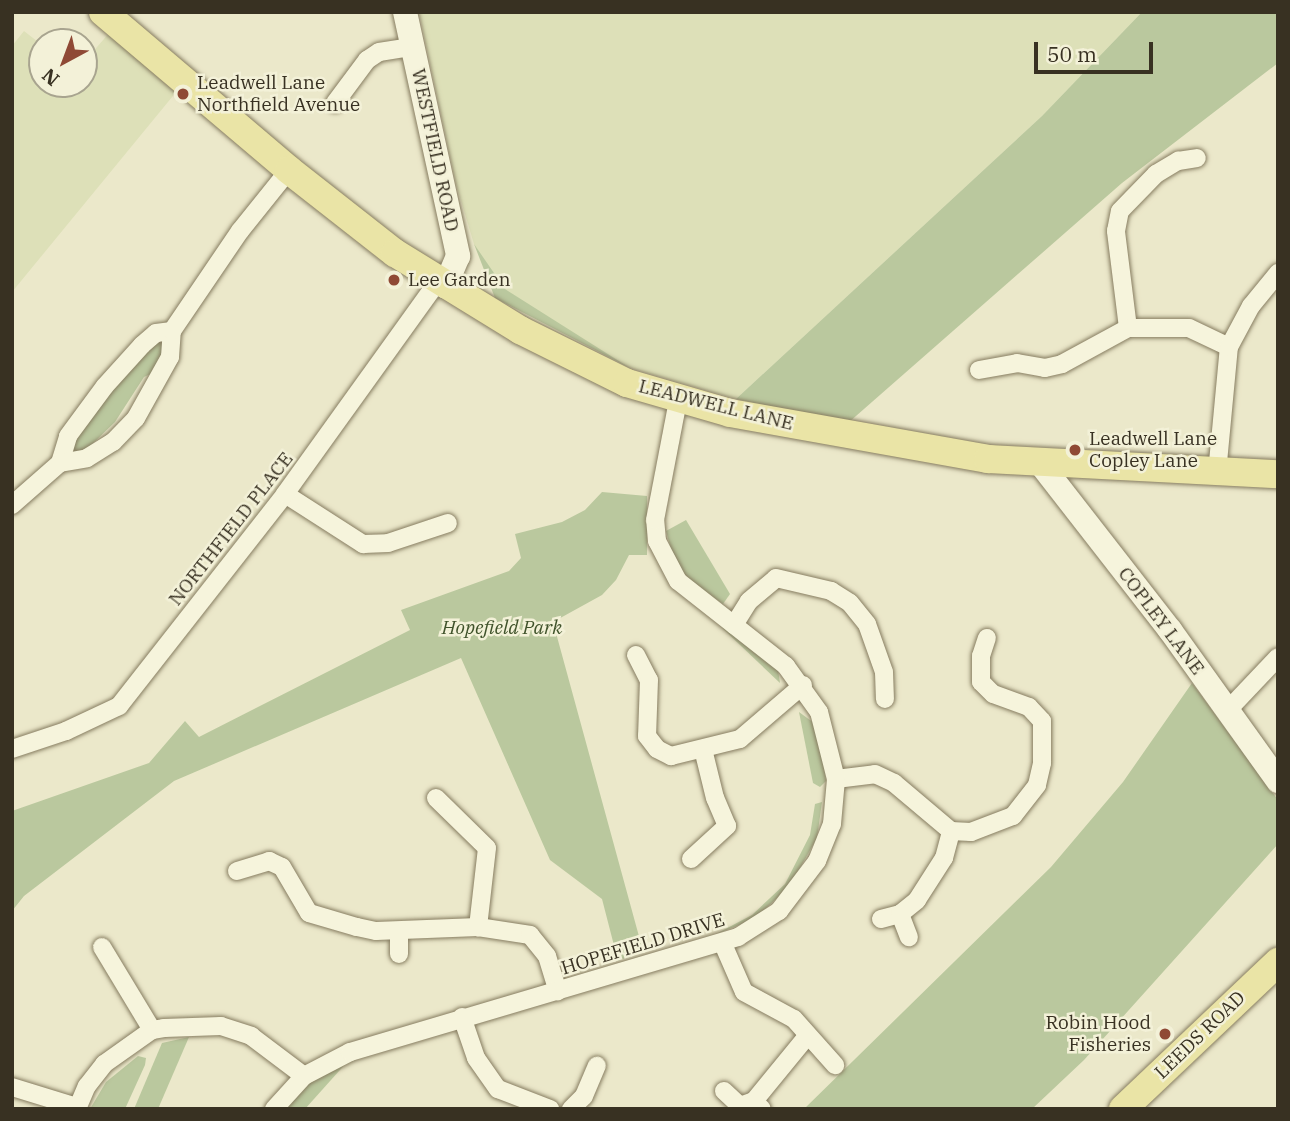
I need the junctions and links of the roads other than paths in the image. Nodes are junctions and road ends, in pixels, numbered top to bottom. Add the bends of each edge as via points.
1 (103, 12) edge
2 (405, 12) edge
3 (412, 47) junction
4 (335, 103) dead end
5 (1197, 158) dead end
6 (289, 170) junction
7 (1278, 273) edge
8 (442, 283) junction
9 (1128, 328) junction
10 (172, 331) junction
11 (1229, 347) junction
12 (979, 370) dead end
13 (678, 400) junction
14 (60, 463) junction
15 (1040, 463) junction
16 (1217, 473) junction
17 (1278, 474) edge
18 (285, 494) junction
19 (12, 505) edge
20 (448, 523) dead end
21 (734, 625) junction
22 (987, 638) dead end
23 (635, 655) dead end
24 (1278, 657) edge
25 (803, 685) junction
26 (885, 699) dead end
27 (1227, 710) junction
28 (12, 749) edge
29 (703, 749) junction
30 (836, 779) junction
31 (1278, 782) edge
32 (436, 798) dead end
33 (951, 831) junction
34 (691, 859) dead end
35 (237, 871) dead end
36 (900, 914) junction
37 (881, 919) dead end
38 (478, 928) junction
39 (399, 931) junction
40 (909, 937) dead end
41 (723, 944) junction
42 (102, 947) dead end
43 (400, 954) dead end
44 (1278, 962) edge
45 (558, 991) junction
46 (463, 1017) junction
47 (152, 1030) junction
48 (808, 1035) junction
49 (835, 1065) dead end
50 (597, 1066) dead end
51 (304, 1076) junction
52 (12, 1087) edge
53 (727, 1101) edge
54 (758, 1105) edge
55 (77, 1108) edge
56 (274, 1109) edge
57 (550, 1109) edge
58 (571, 1109) edge
59 (1123, 1109) edge

1 - 6 main road, LEADWELL LANE
2 - 3 street, WESTFIELD ROAD
3 - 4 street via 379,52 367,60
3 - 8 street, WESTFIELD ROAD via 458,256
5 - 9 street via 1178,161 1156,174 1120,211 1116,231
6 - 8 main road, LEADWELL LANE
6 - 10 street via 240,231
7 - 11 street via 1251,306
8 - 13 main road, LEADWELL LANE via 577,361
8 - 18 street, NORTHFIELD PLACE
9 - 11 street via 1189,328
9 - 12 street via 1062,364 1045,368 1017,363
10 - 14 street via 156,333 105,386 68,436
10 - 14 street via 170,357 136,418 113,442 87,458
11 - 16 street
13 - 15 main road, LEADWELL LANE via 883,442
13 - 21 street, HOPEFIELD DRIVE via 655,520 657,541 678,581
14 - 19 street
15 - 16 main road, LEADWELL LANE
15 - 27 street, COPLEY LANE
16 - 17 main road, LEADWELL LANE
18 - 20 street via 363,544 388,543
18 - 28 street, NORTHFIELD PLACE via 118,706 66,731
21 - 25 street, HOPEFIELD DRIVE
21 - 26 street via 748,601 776,578 813,584 850,603 867,624 892,669
22 - 33 street via 981,656 981,682 993,694 1037,712 1042,721 1042,763 1037,785 1013,816 971,832
23 - 29 street via 649,680 647,736 657,750 671,756
24 - 27 street
25 - 29 street via 740,739
25 - 30 street, HOPEFIELD DRIVE via 829,738
27 - 31 street, COPLEY LANE
29 - 34 street via 727,826
30 - 33 street via 875,774 894,783
30 - 41 street, HOPEFIELD DRIVE via 827,842 808,877 769,918
32 - 38 street via 487,848
33 - 36 street via 934,876
35 - 39 street via 269,861 292,879 309,913 376,931
36 - 37 street
36 - 40 street
38 - 39 street
38 - 45 street via 530,935 547,957
39 - 43 street
41 - 45 street, HOPEFIELD DRIVE
41 - 48 street via 744,992 776,1006
42 - 47 street
44 - 59 main road, LEEDS ROAD
45 - 46 street, HOPEFIELD DRIVE
46 - 51 street, HOPEFIELD DRIVE via 350,1052
46 - 57 street via 476,1058 498,1089
47 - 51 street via 221,1026 251,1036
47 - 55 street via 104,1064
48 - 49 street
48 - 54 street
50 - 58 street via 584,1096
51 - 56 street, HOPEFIELD DRIVE
52 - 55 street
53 - 54 street

